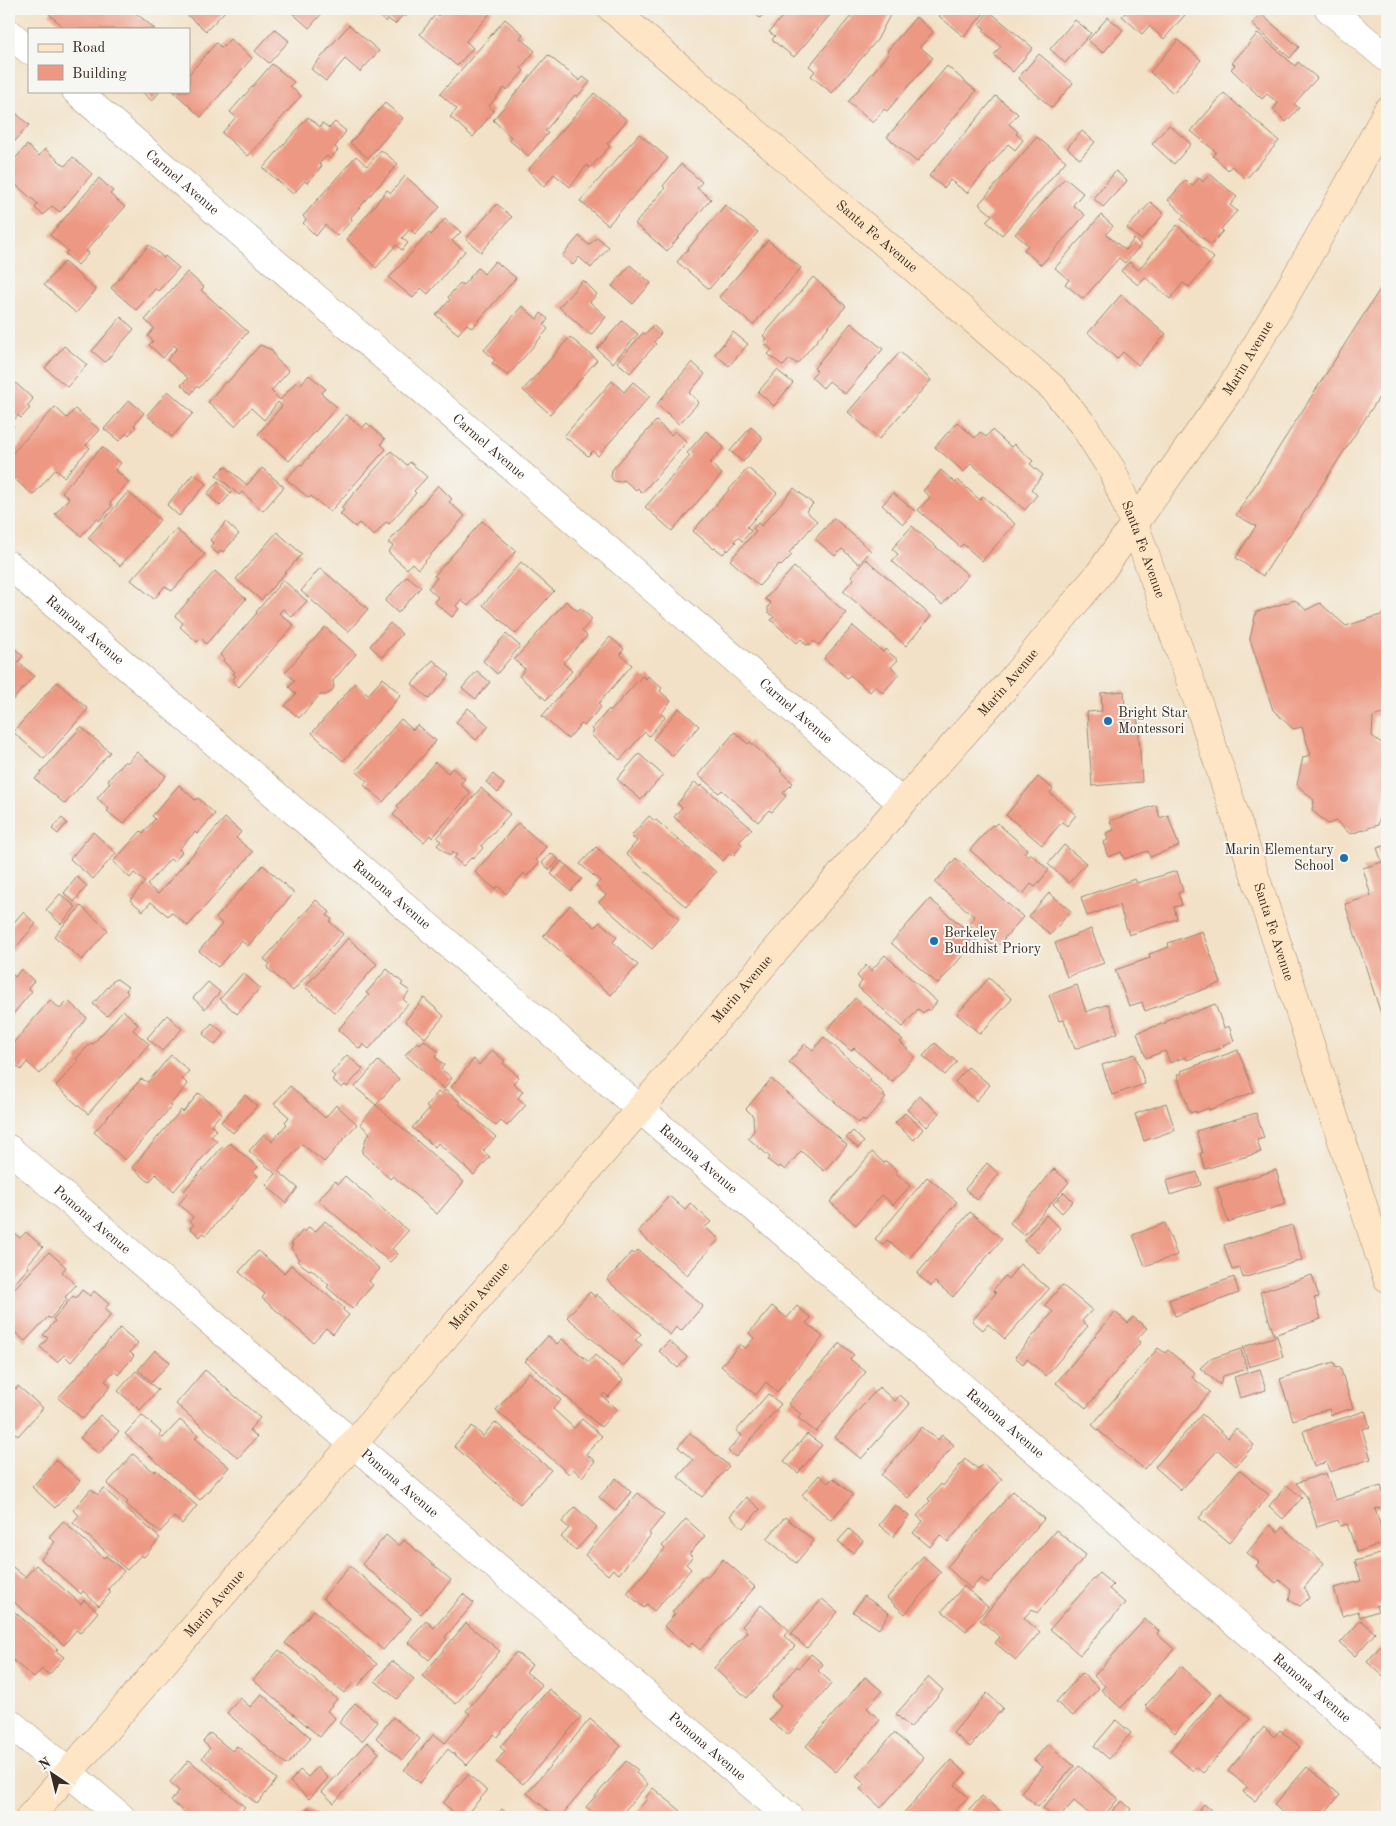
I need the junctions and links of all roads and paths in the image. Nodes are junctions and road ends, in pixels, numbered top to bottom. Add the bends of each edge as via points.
1 (612, 9) edge
2 (1329, 9) edge
3 (9, 33) edge
4 (28, 49) edge
5 (1387, 58) edge
6 (77, 92) edge
7 (1387, 111) edge
8 (1134, 523) junction
9 (9, 565) edge
10 (902, 803) junction
11 (640, 1109) junction
12 (9, 1149) edge
13 (1387, 1278) edge
14 (353, 1444) junction
15 (9, 1722) edge
16 (1387, 1753) edge
17 (68, 1772) junction
18 (30, 1817) edge
19 (121, 1817) edge
20 (789, 1817) edge

1 - 8 main road, Santa Fe Avenue via 1053,388 1084,426 1112,470
2 - 5 street
3 - 4 street
6 - 10 street, Carmel Avenue
7 - 8 main road, Marin Avenue via 1354,175 1230,388
8 - 10 main road, Marin Avenue via 1099,574 1008,684
8 - 13 main road, Santa Fe Avenue via 1197,699
9 - 11 street, Ramona Avenue
10 - 11 main road, Marin Avenue
11 - 14 main road, Marin Avenue
11 - 16 street, Ramona Avenue
12 - 14 street, Pomona Avenue
14 - 17 main road, Marin Avenue
14 - 20 street, Pomona Avenue
15 - 17 street
17 - 18 main road, Marin Avenue
17 - 19 street

